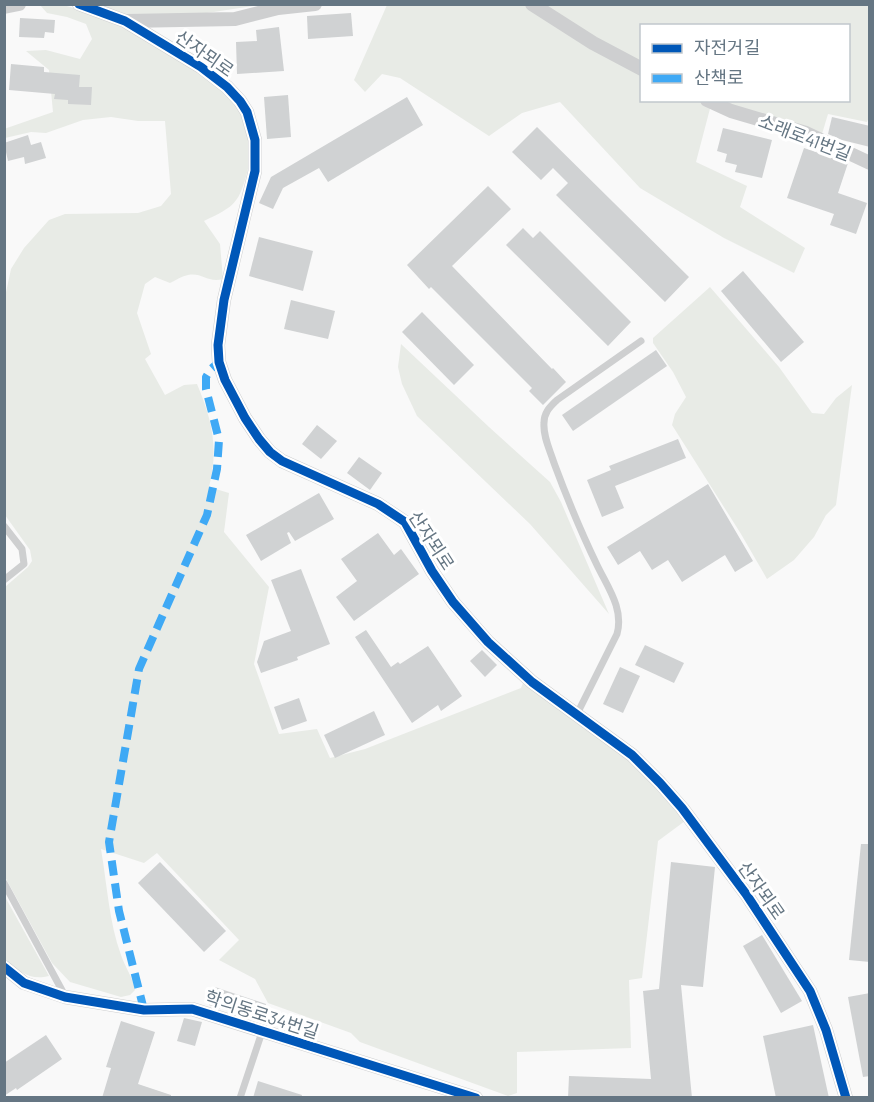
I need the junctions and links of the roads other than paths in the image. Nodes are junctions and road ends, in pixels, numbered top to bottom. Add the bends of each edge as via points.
1 (19, 4) edge
2 (79, 4) edge
3 (315, 4) edge
4 (532, 4) edge
5 (4, 7) edge
6 (125, 21) junction
7 (640, 68) edge
8 (711, 102) edge
9 (870, 163) edge
10 (641, 341) dead end
11 (4, 526) edge
12 (4, 580) edge
13 (577, 714) junction
14 (4, 883) edge
15 (4, 967) edge
16 (65, 997) junction
17 (262, 1032) junction
18 (240, 1098) edge
19 (476, 1098) edge
20 (846, 1098) edge

1 - 5 street
2 - 6 street, 산자뫼로
3 - 6 street via 235,19
4 - 7 street via 593,44
6 - 13 street, 산자뫼로 via 215,77 240,100 252,126 255,171 224,300 218,345 225,380 245,418 264,445 282,461 378,504 405,522 432,571 488,642 532,682
8 - 9 street, 소래로41번길 via 806,133
10 - 13 lane via 557,400 545,417 544,434 559,475 619,613 617,634
11 - 12 lane via 22,549 24,564
13 - 20 street, 산자뫼로 via 646,766 746,894 810,992
14 - 16 lane
15 - 16 street, 학의동로34번길 via 24,983
16 - 17 street, 학의동로34번길 via 144,1010 192,1009
17 - 18 lane
17 - 19 street, 학의동로34번길

